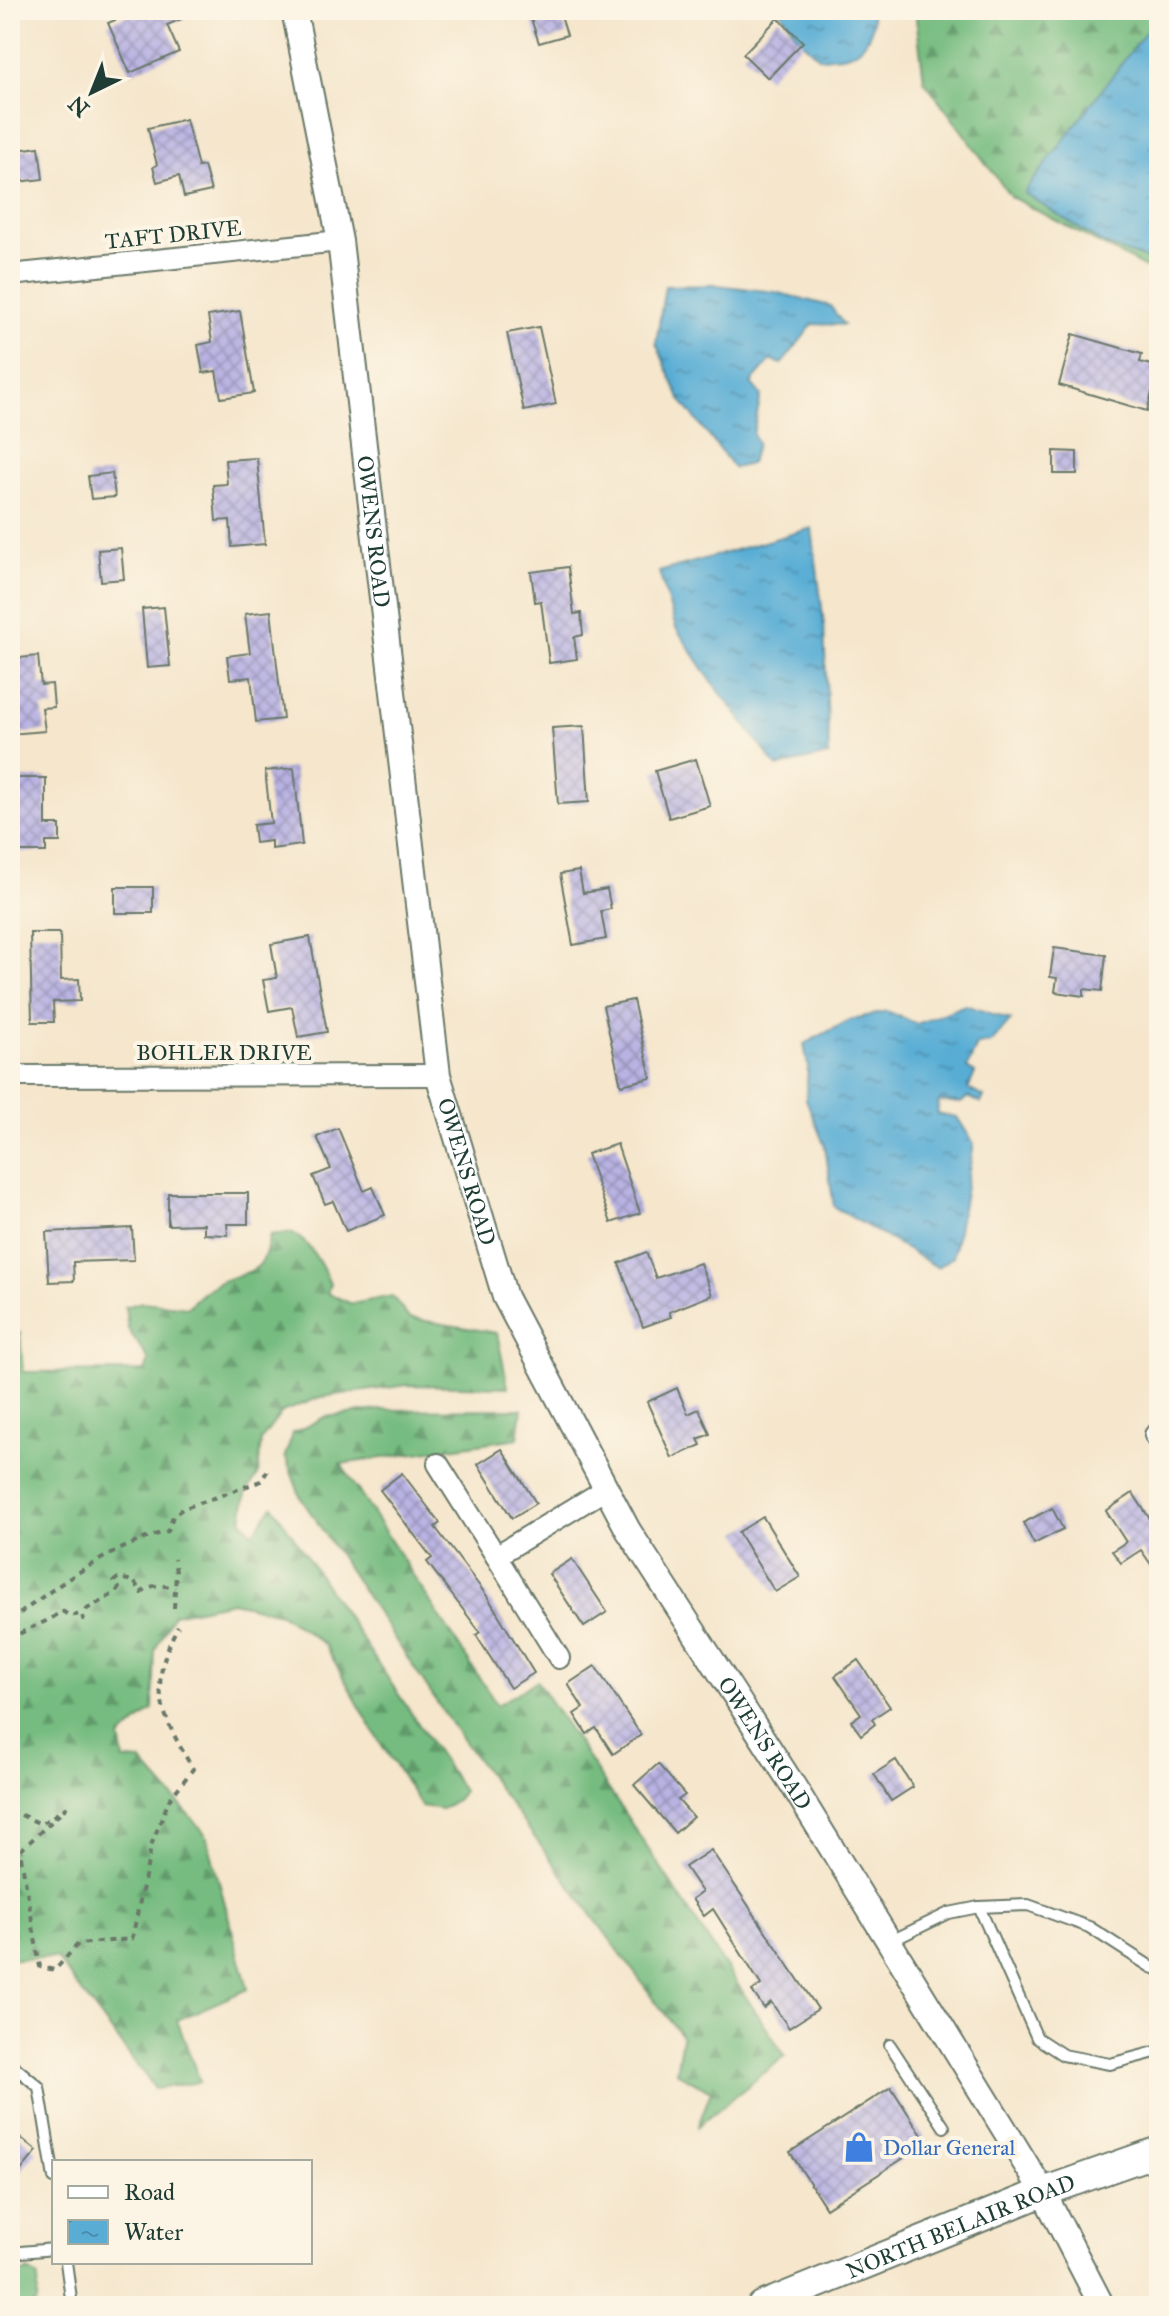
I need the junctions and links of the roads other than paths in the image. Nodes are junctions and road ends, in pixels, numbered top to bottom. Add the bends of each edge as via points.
1 (294, 10) edge
2 (340, 241) junction
3 (10, 275) edge
4 (438, 1075) junction
5 (10, 1076) edge
6 (438, 1464) dead end
7 (606, 1489) junction
8 (496, 1556) junction
9 (559, 1658) dead end
10 (979, 1907) junction
11 (889, 1942) junction
12 (1159, 1970) edge
13 (890, 2045) dead end
14 (1159, 2051) edge
15 (10, 2063) edge
16 (944, 2127) dead end
17 (1159, 2151) edge
18 (52, 2166) edge
19 (1043, 2192) junction
20 (52, 2249) edge
21 (10, 2253) edge
22 (66, 2264) edge
23 (72, 2306) edge
24 (762, 2306) edge
25 (1102, 2306) edge

1 - 2 street, OWENS ROAD
2 - 3 street, TAFT DRIVE
2 - 4 street, OWENS ROAD
4 - 5 street, BOHLER DRIVE
4 - 7 street, OWENS ROAD via 505,1297
6 - 8 street
7 - 8 street
7 - 11 street, OWENS ROAD
8 - 9 street
10 - 11 lane via 949,1913
10 - 12 lane via 1028,1905 1089,1927
10 - 14 lane via 1037,2038 1063,2055 1110,2064
11 - 19 street, OWENS ROAD
13 - 16 lane
15 - 18 lane via 39,2087
17 - 19 main road, NORTH BELAIR ROAD
19 - 24 main road, NORTH BELAIR ROAD
19 - 25 street, OWENS ROAD
20 - 21 lane
22 - 23 lane

